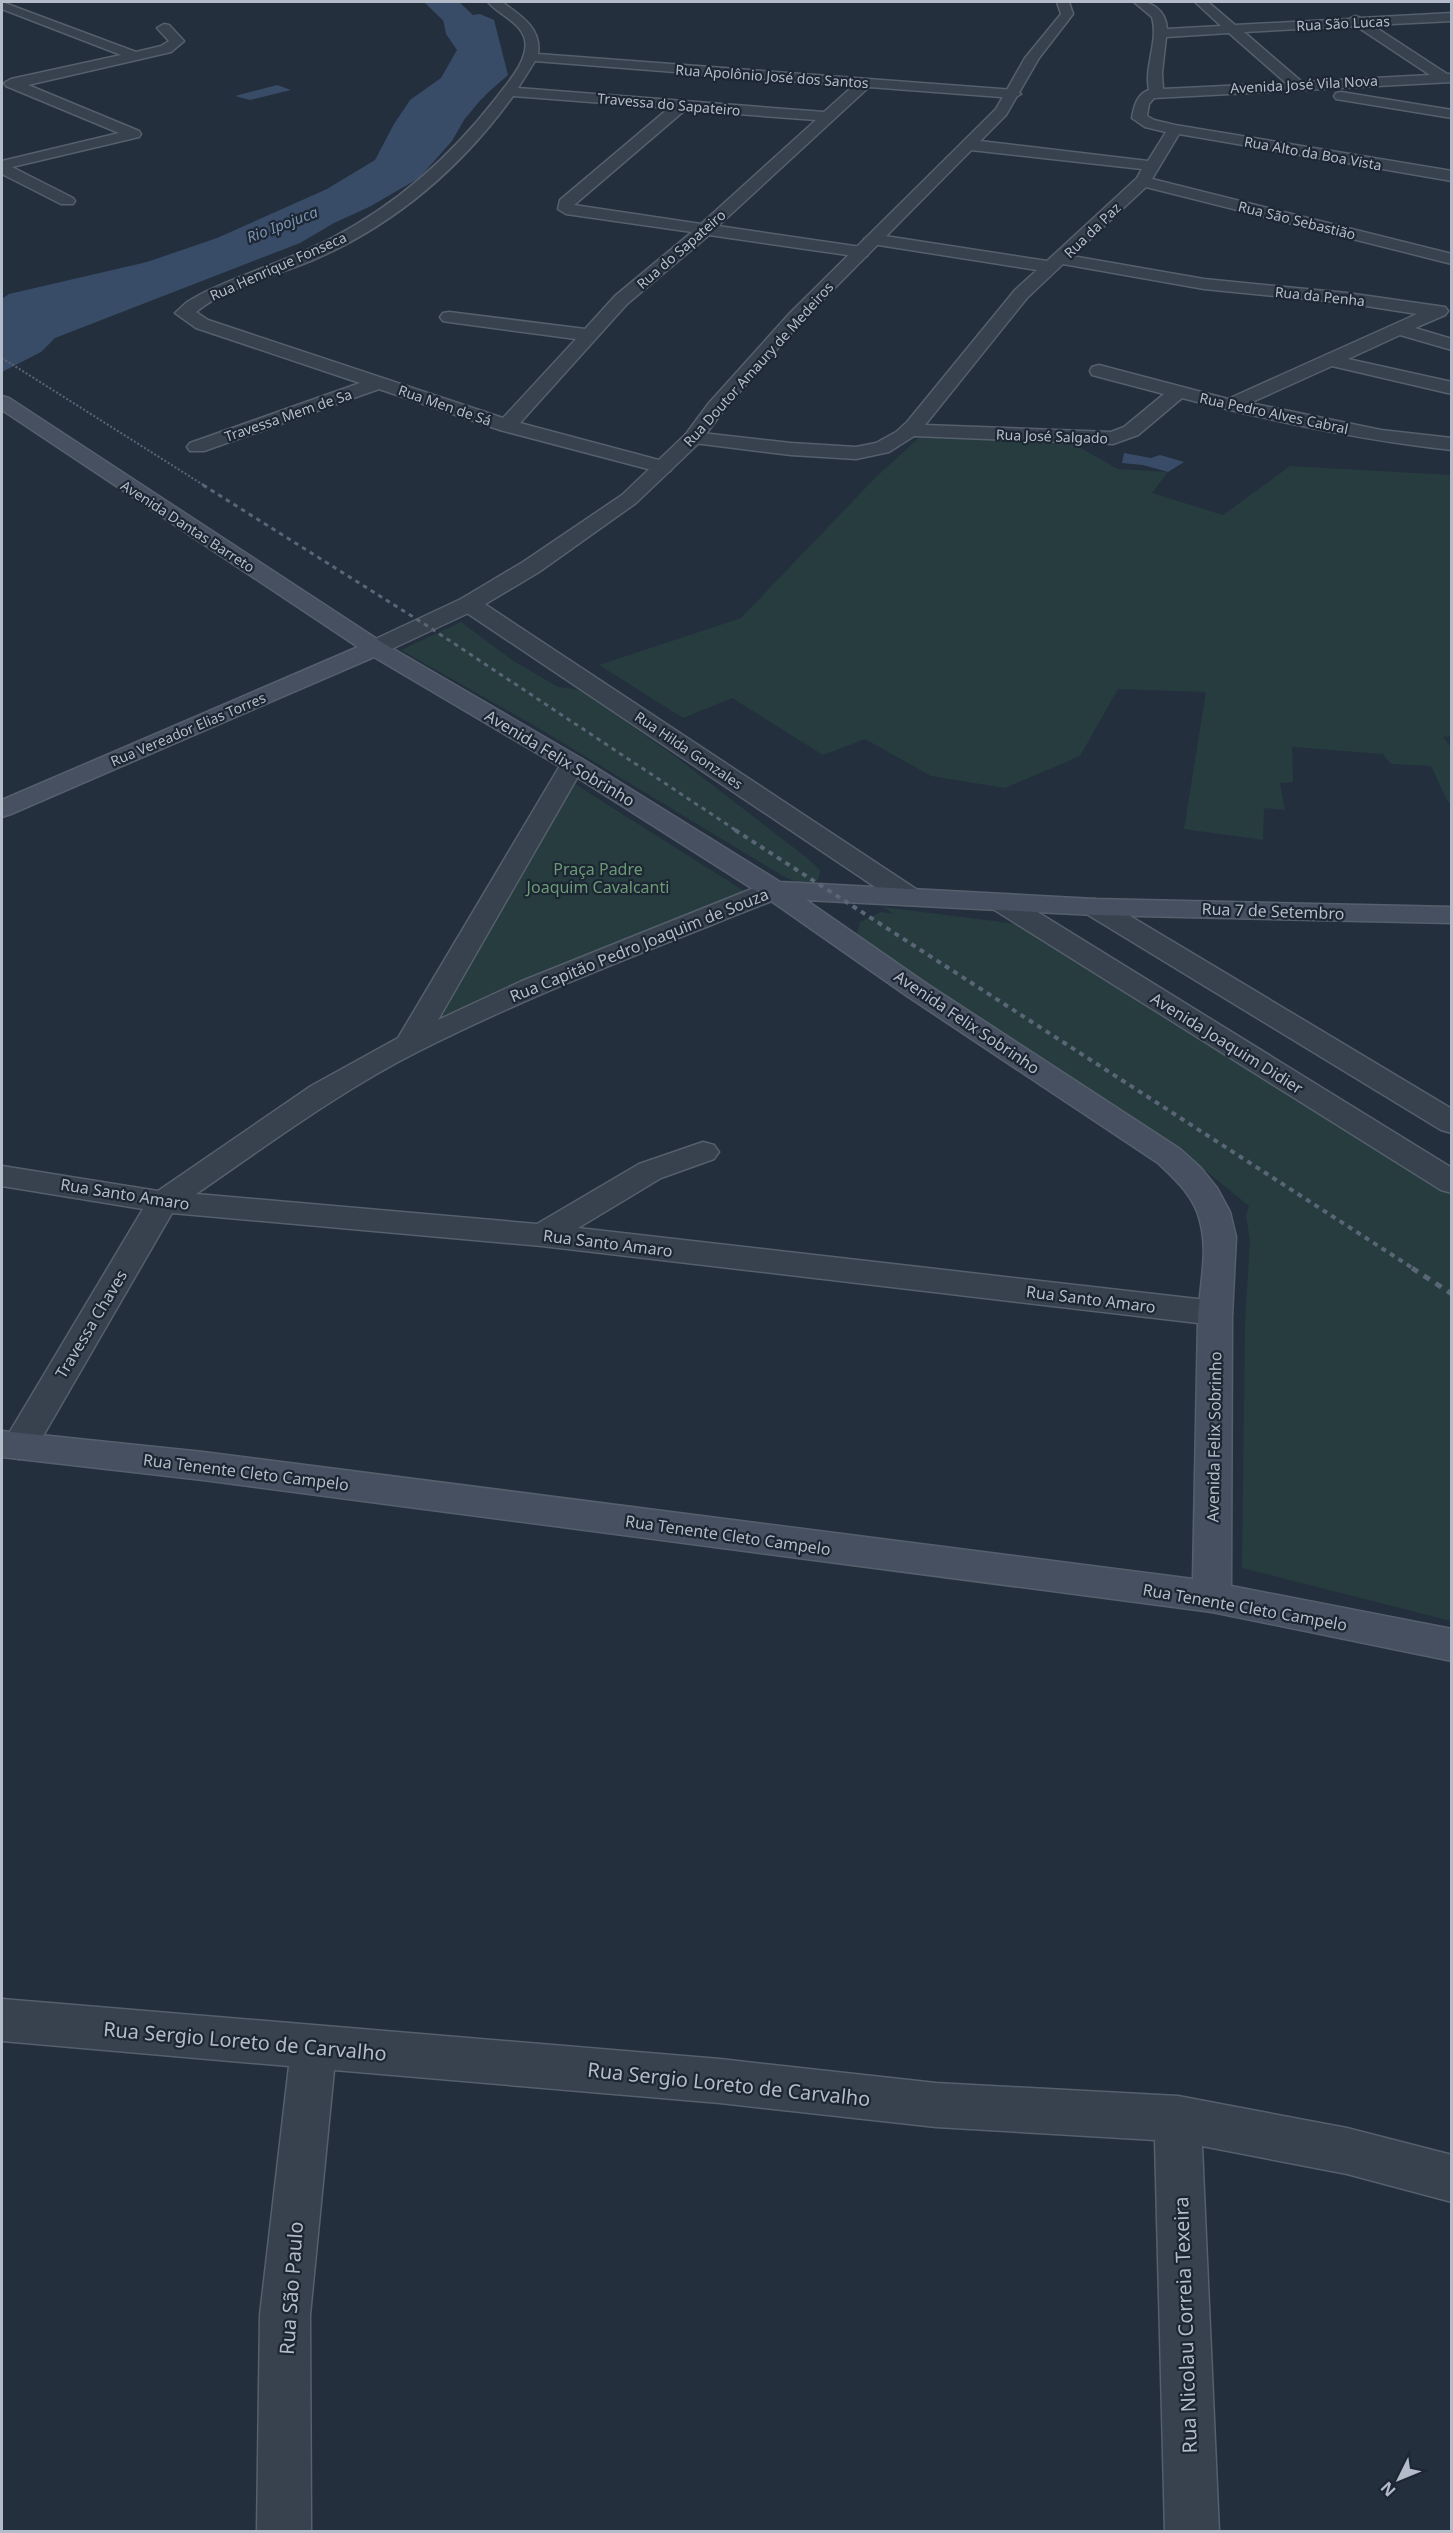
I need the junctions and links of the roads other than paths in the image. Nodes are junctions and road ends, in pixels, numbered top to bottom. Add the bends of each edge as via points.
1 (494, 2) edge
2 (1063, 2) edge
3 (1140, 2) edge
4 (1201, 2) edge
5 (2, 5) edge
6 (1340, 9) dead end
7 (1452, 17) edge
8 (1359, 22) junction
9 (164, 28) dead end
10 (1235, 29) junction
11 (1160, 33) junction
12 (137, 57) junction
13 (530, 57) junction
14 (1448, 78) edge
15 (8, 81) edge
16 (866, 82) junction
17 (1297, 85) junction
18 (1280, 86) junction
19 (509, 91) junction
20 (1157, 92) junction
21 (1014, 94) junction
22 (682, 105) junction
23 (1452, 114) edge
24 (828, 117) junction
25 (1175, 129) junction
26 (971, 145) junction
27 (1153, 166) junction
28 (2, 167) edge
29 (1452, 176) edge
30 (1143, 181) junction
31 (67, 201) dead end
32 (702, 231) junction
33 (866, 246) junction
34 (1452, 259) edge
35 (1058, 269) junction
36 (1095, 282) dead end
37 (1204, 284) junction
38 (1444, 309) edge
39 (449, 317) dead end
40 (1398, 329) junction
41 (230, 333) joint
42 (590, 335) junction
43 (1452, 345) edge
44 (1330, 360) junction
45 (1099, 371) dead end
46 (379, 383) junction
47 (1452, 388) edge
48 (1178, 392) junction
49 (2, 402) edge
50 (1230, 405) junction
51 (507, 426) junction
52 (911, 430) junction
53 (693, 438) junction
54 (1452, 444) edge
55 (197, 447) dead end
56 (663, 467) junction
57 (469, 604) junction
58 (375, 648) junction
59 (573, 764) junction
60 (2, 809) edge
61 (774, 890) junction
62 (909, 897) junction
63 (1003, 903) junction
64 (1095, 907) junction
65 (1452, 915) edge
66 (409, 1044) junction
67 (1409, 1098) junction
68 (1452, 1122) edge
69 (1361, 1128) junction
70 (703, 1152) dead end
71 (2, 1176) edge
72 (1452, 1183) edge
73 (163, 1202) junction
74 (542, 1236) junction
75 (1215, 1313) junction
76 (10, 1445) edge
77 (1212, 1598) junction
78 (1452, 1645) edge
79 (2, 2020) edge
80 (314, 2046) junction
81 (1178, 2119) junction
82 (1452, 2179) edge
83 (285, 2532) edge
84 (1192, 2532) edge

1 - 13 street via 530,30
2 - 21 street, Rua Doutor Amaury de Medeiros via 1067,14 1037,52
3 - 11 street via 1158,19
4 - 10 street
5 - 12 street
6 - 8 street
7 - 8 street, Rua São Lucas
8 - 10 street, Rua São Lucas
8 - 14 street
9 - 12 street via 176,43
10 - 11 street, Rua São Lucas
10 - 17 street
11 - 20 street via 1153,76
12 - 15 street
13 - 16 street, Rua Apolônio José dos Santos
13 - 19 street, Rua Henrique Fonseca
14 - 17 street, Avenida José Vila Nova
15 - 28 street via 134,134
16 - 21 street, Rua Apolônio José dos Santos
16 - 24 street, Rua do Sapateiro
17 - 18 street, Avenida José Vila Nova
18 - 20 street, Avenida José Vila Nova
18 - 23 street
19 - 22 street, Travessa do Sapateiro
19 - 41 street, Rua Henrique Fonseca via 453,161 390,212 184,313
20 - 25 street via 1146,96 1139,118
21 - 26 street, Rua Doutor Amaury de Medeiros
22 - 24 street, Travessa do Sapateiro
22 - 32 street via 566,203 565,208
24 - 32 street, Rua do Sapateiro
25 - 27 street, Rua da Paz
25 - 29 street, Rua Alto da Boa Vista
26 - 27 street
26 - 33 street, Rua Doutor Amaury de Medeiros
27 - 30 street, Rua da Paz
28 - 31 street
30 - 34 street, Rua São Sebastião
30 - 35 street, Rua da Paz
32 - 33 street
32 - 42 street, Rua do Sapateiro via 621,300
33 - 35 street
33 - 53 street, Rua Doutor Amaury de Medeiros via 796,317
35 - 37 street, Rua da Penha
35 - 52 street, Rua da Penha via 1021,294
36 - 37 street, Rua da Penha
37 - 38 street, Rua da Penha
38 - 40 street
39 - 42 street
40 - 43 street
40 - 44 street
41 - 46 street, Rua Men de Sá
42 - 51 street, Rua do Sapateiro
44 - 47 street
44 - 50 street
45 - 48 street, Rua Pedro Alves Cabral
46 - 51 street, Rua Men de Sá
46 - 55 street, Travessa Mem de Sa
48 - 50 street, Rua Pedro Alves Cabral
48 - 52 street, Rua José Salgado via 1131,431 1113,438
49 - 58 main road, Avenida Dantas Barreto
50 - 54 street, Rua Pedro Alves Cabral via 1382,436
51 - 56 street, Rua Men de Sá
52 - 53 street via 882,448 855,453
53 - 56 street, Rua Doutor Amaury de Medeiros
56 - 57 street, Rua Doutor Amaury de Medeiros via 602,519
57 - 58 street, Rua Doutor Amaury de Medeiros
57 - 62 street, Rua Hilda Gonzales
58 - 59 main road, Avenida Felix Sobrinho
58 - 60 main road, Rua Vereador Elias Torres
59 - 61 main road, Avenida Felix Sobrinho
59 - 66 street
61 - 62 main road, Rua Capitão Pedro Joaquim de Souza
61 - 66 street, Rua Capitão Pedro Joaquim de Souza via 532,987
61 - 75 main road, Avenida Felix Sobrinho via 917,990 1169,1156 1192,1176 1215,1213 1219,1235
62 - 63 main road, Rua Capitão Pedro Joaquim de Souza
63 - 64 main road, Rua Capitão Pedro Joaquim de Souza
63 - 69 street, Avenida Joaquim Didier
64 - 65 main road, Rua 7 de Setembro
64 - 67 street
66 - 73 street, Rua Capitão Pedro Joaquim de Souza via 322,1093
67 - 68 street
67 - 69 street
69 - 72 street, Avenida Joaquim Didier
70 - 74 street via 650,1172
71 - 73 street, Rua Santo Amaro
73 - 74 street, Rua Santo Amaro
73 - 76 street, Travessa Chaves
74 - 75 street, Rua Santo Amaro
75 - 77 main road, Avenida Felix Sobrinho
76 - 77 main road, Rua Tenente Cleto Campelo via 203,1466
77 - 78 main road, Rua Tenente Cleto Campelo
79 - 80 street, Rua Sergio Loreto de Carvalho
80 - 81 street, Rua Sergio Loreto de Carvalho via 720,2081 936,2105
80 - 83 street, Rua São Paulo via 285,2315
81 - 82 street, Rua Sergio Loreto de Carvalho via 1347,2151
81 - 84 street, Rua Nicolau Correia Texeira

